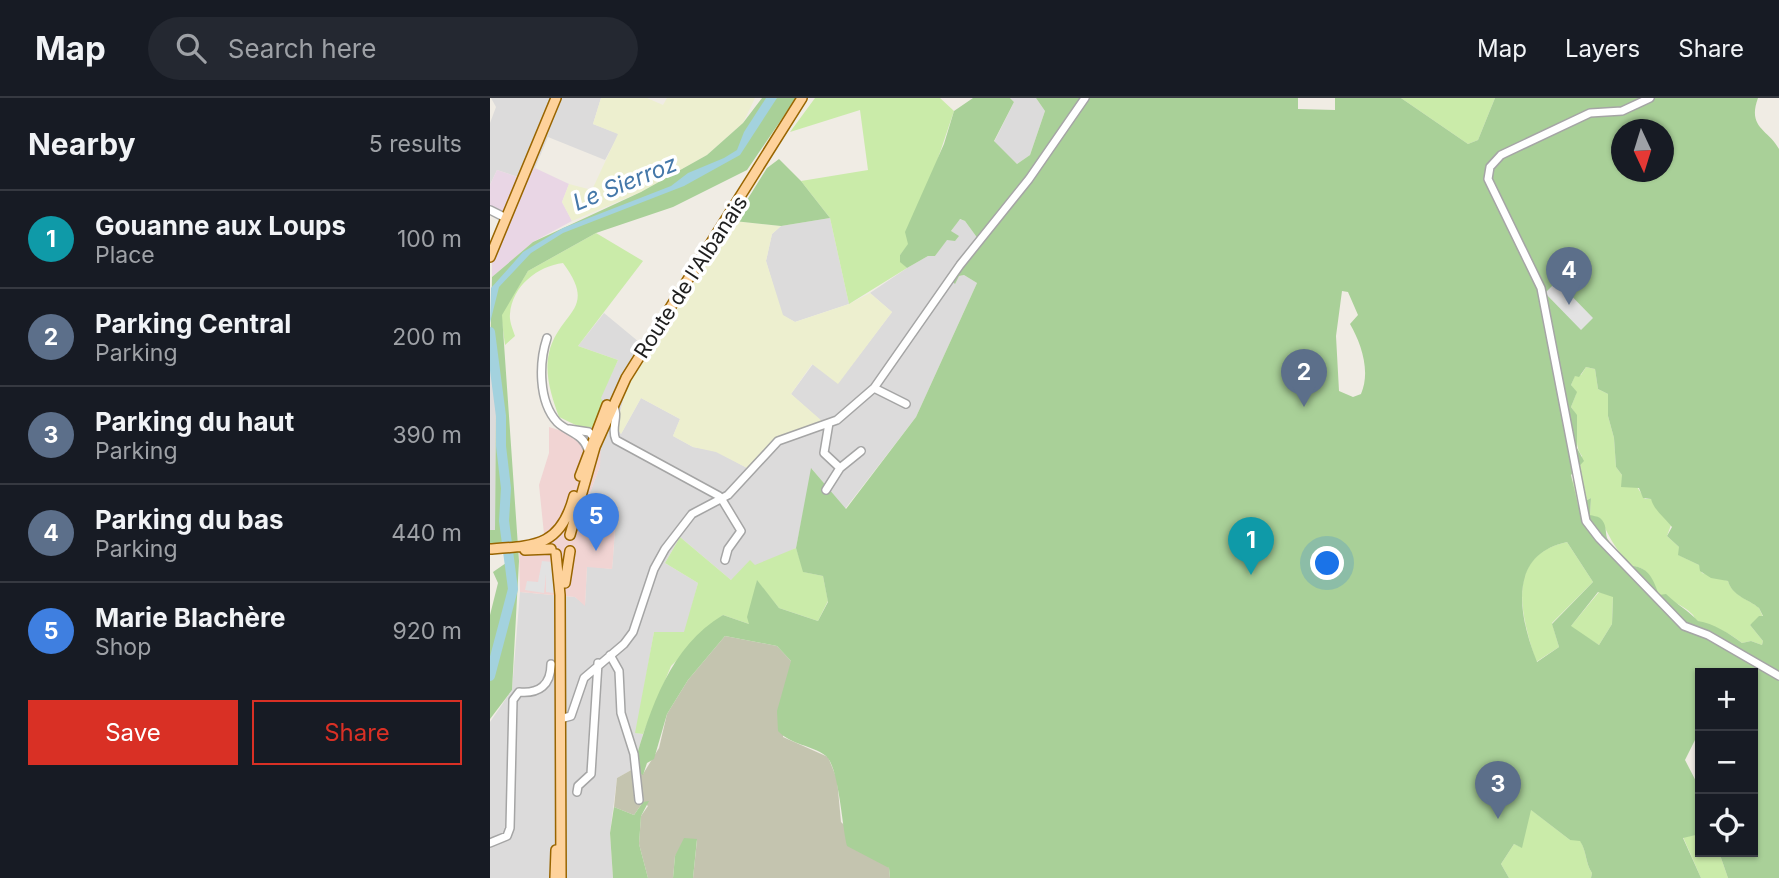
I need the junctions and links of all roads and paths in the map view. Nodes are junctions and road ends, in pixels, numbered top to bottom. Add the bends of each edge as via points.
1 (556, 98) edge
2 (804, 98) edge
3 (1084, 98) edge
4 (1650, 98) edge
5 (490, 210) edge
6 (506, 218) junction
7 (490, 257) edge
8 (547, 338) dead end
9 (626, 378) junction
10 (874, 388) junction
11 (906, 404) dead end
12 (613, 405) junction
13 (829, 423) junction
14 (565, 428) junction
15 (593, 435) junction
16 (587, 450) junction
17 (861, 451) dead end
18 (840, 468) junction
19 (586, 474) junction
20 (826, 490) dead end
21 (720, 497) junction
22 (559, 532) junction
23 (570, 535) junction
24 (550, 539) junction
25 (524, 548) junction
26 (497, 551) edge
27 (570, 551) junction
28 (554, 552) junction
29 (490, 556) edge
30 (725, 560) dead end
31 (610, 655) junction
32 (598, 663) junction
33 (551, 664) dead end
34 (1779, 676) edge
35 (560, 700) junction
36 (560, 719) junction
37 (577, 792) dead end
38 (639, 800) dead end
39 (560, 821) junction
40 (490, 844) edge
41 (555, 878) edge
42 (561, 878) edge

1 - 6 main road
2 - 9 main road, Route de l'Albanais
3 - 10 street
4 - 34 street via 1622,111 1574,120 1501,155 1490,167 1488,179 1541,288 1587,521 1684,626
5 - 6 street
6 - 7 main road
8 - 14 street via 542,352 544,389 550,411
9 - 12 main road, Route de l'Albanais
9 - 15 main road, Route de l'Albanais
10 - 11 street
10 - 13 street
12 - 19 main road, Route de l'Albanais
12 - 21 street via 616,440
13 - 18 street via 824,453
13 - 21 street via 778,441 739,484
14 - 15 street
14 - 16 street via 581,438
15 - 16 main road, Route de l'Albanais
15 - 19 street
16 - 22 main road, Route de l'Albanais
17 - 18 street
18 - 20 street
19 - 23 main road, Route de l'Albanais
21 - 30 street via 741,533
21 - 31 street via 692,514 665,549 633,632
22 - 23 main road
22 - 24 main road
23 - 27 main road
24 - 25 main road
24 - 28 main road
25 - 26 main road
25 - 28 main road
26 - 29 main road
27 - 28 main road via 564,555
27 - 35 main road
28 - 35 main road via 560,595
31 - 32 street
31 - 38 street via 619,671 621,713 634,754
32 - 36 street via 584,678 572,716
32 - 37 street via 592,774
33 - 40 street via 546,684 529,693 519,692 513,700 510,828 507,836
35 - 36 main road
36 - 39 main road
39 - 41 main road
39 - 42 main road

